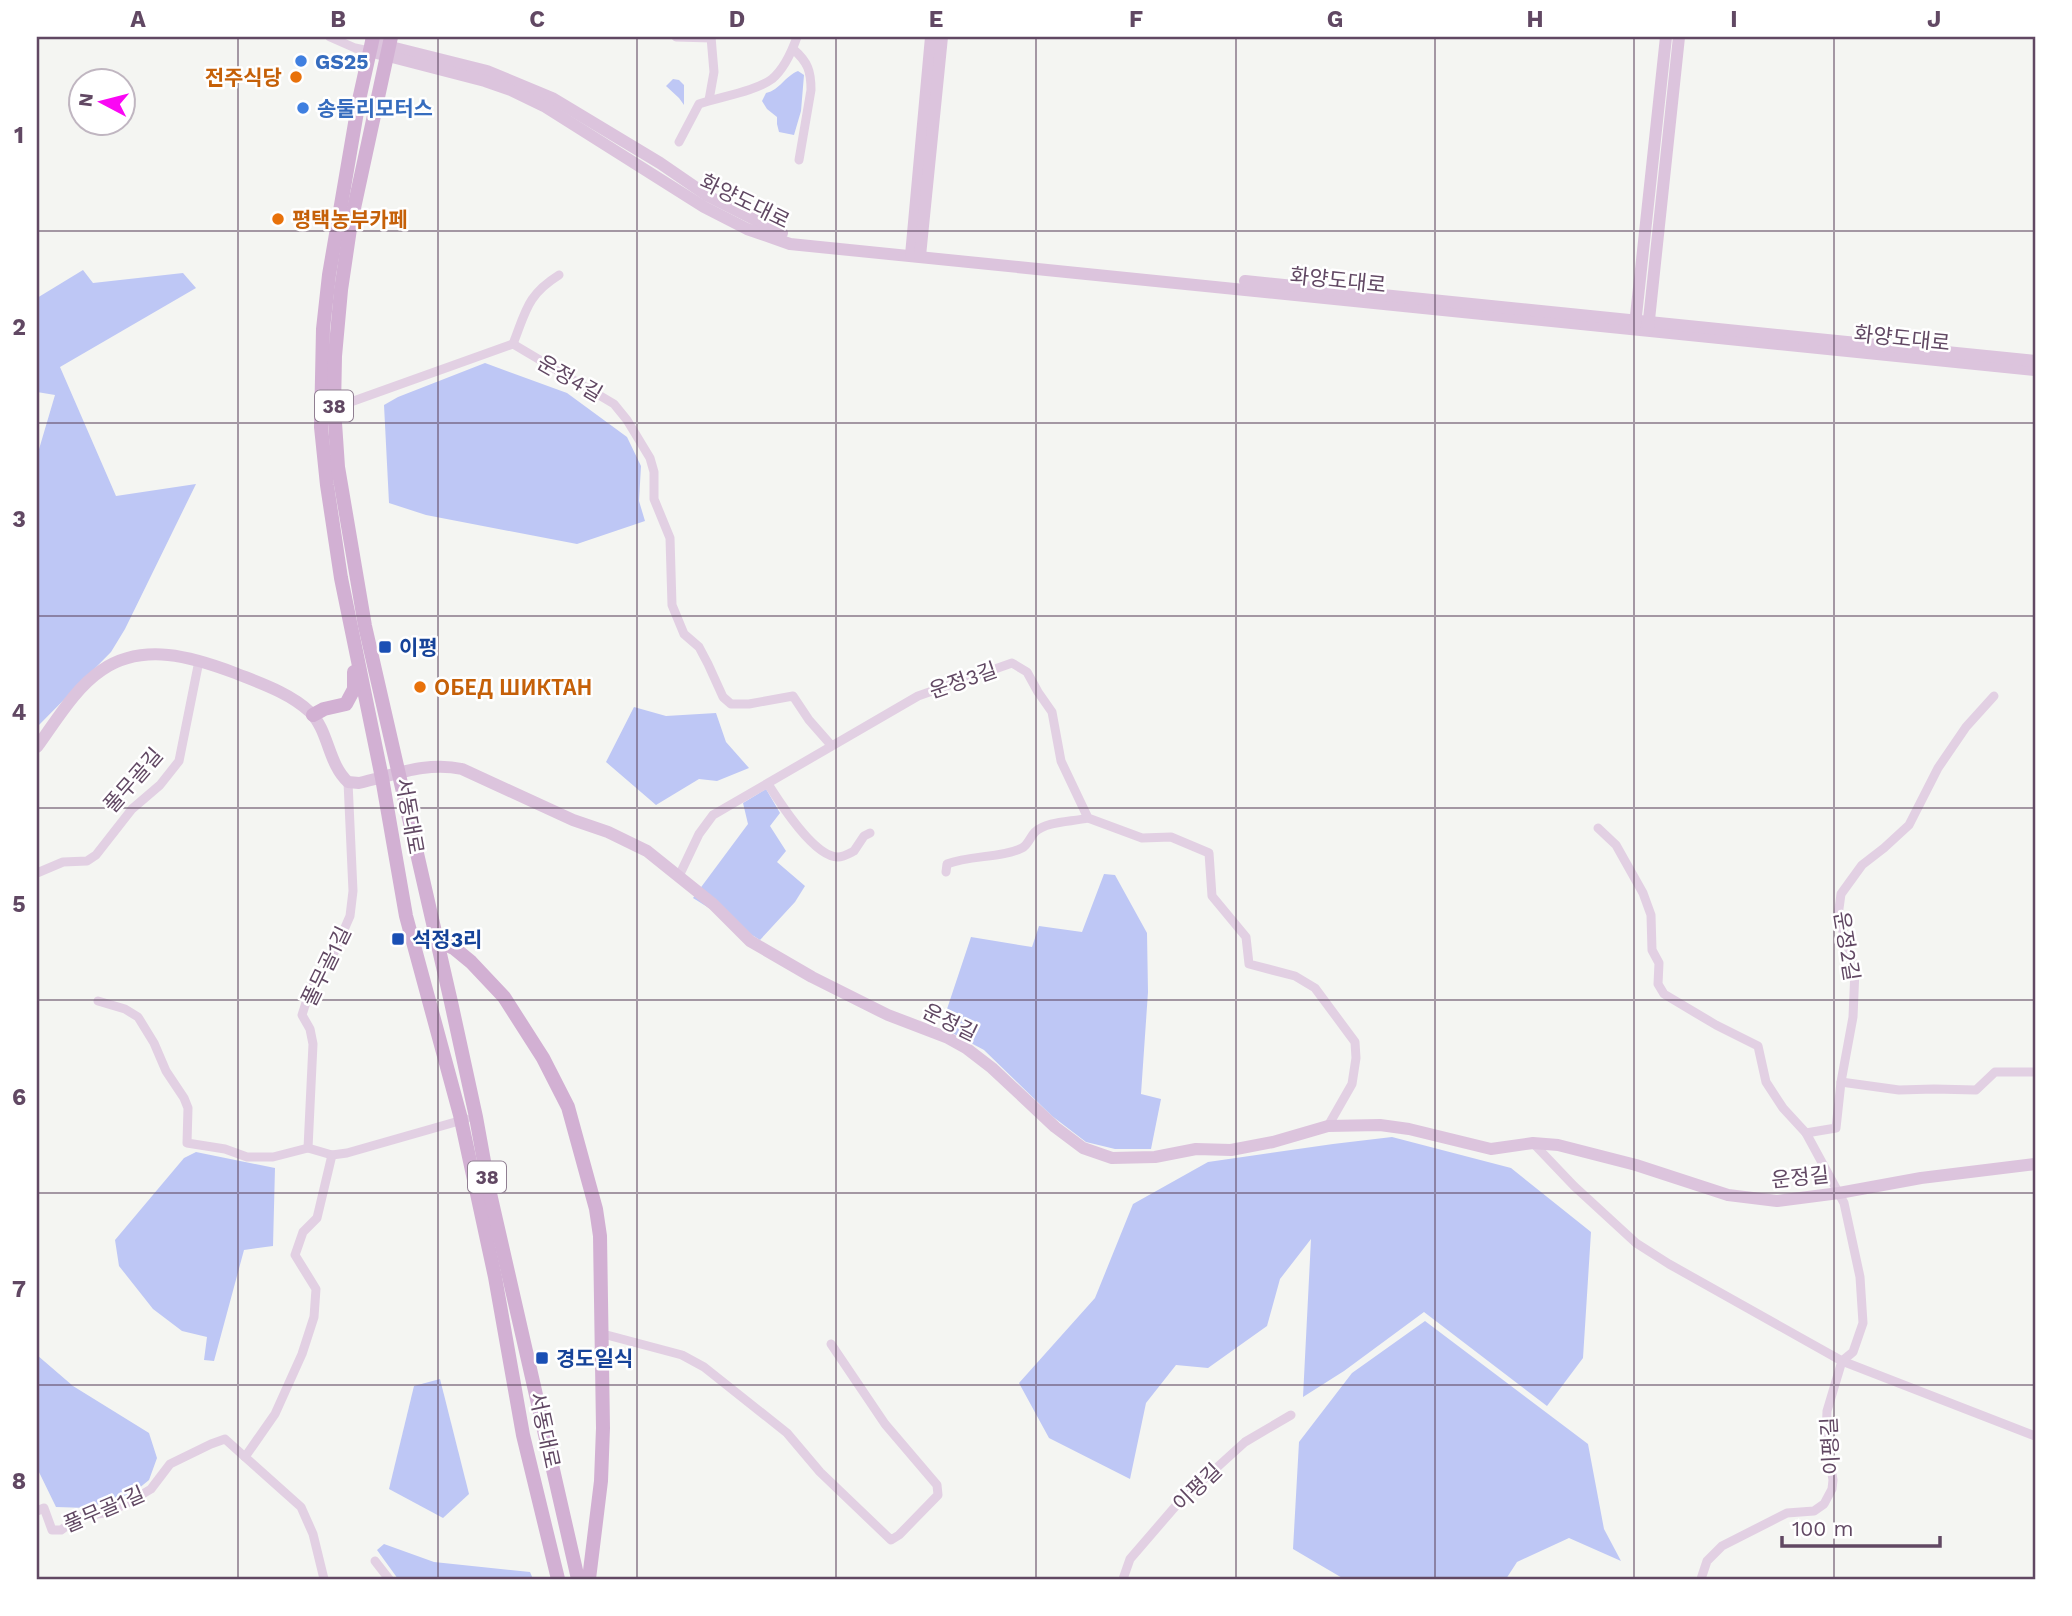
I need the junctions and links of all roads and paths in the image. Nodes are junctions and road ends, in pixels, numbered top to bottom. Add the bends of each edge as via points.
1 (330, 37) edge
2 (676, 37) edge
3 (711, 37) edge
4 (797, 37) edge
5 (931, 37) edge
6 (942, 37) edge
7 (1666, 37) edge
8 (1679, 37) edge
9 (371, 43) edge
10 (389, 46) edge
11 (793, 49) junction
12 (709, 100) junction
13 (680, 142) dead end
14 (799, 160) dead end
15 (916, 252) junction
16 (559, 275) dead end
17 (1642, 326) junction
18 (513, 344) junction
19 (2035, 361) edge
20 (2035, 370) edge
21 (334, 408) junction
22 (357, 660) junction
23 (198, 661) junction
24 (1994, 696) dead end
25 (313, 715) junction
26 (831, 745) junction
27 (37, 747) edge
28 (398, 774) junction
29 (382, 778) junction
30 (348, 782) junction
31 (768, 784) junction
32 (1088, 818) junction
33 (1598, 828) dead end
34 (870, 834) dead end
35 (946, 872) dead end
36 (37, 873) edge
37 (679, 876) junction
38 (436, 940) junction
39 (98, 1001) dead end
40 (2035, 1072) edge
41 (1841, 1082) junction
42 (476, 1117) junction
43 (461, 1121) junction
44 (1328, 1126) junction
45 (1806, 1133) junction
46 (1532, 1143) junction
47 (308, 1148) junction
48 (332, 1155) junction
49 (2035, 1164) edge
50 (1839, 1193) junction
51 (603, 1335) junction
52 (831, 1344) dead end
53 (1842, 1361) junction
54 (1291, 1415) dead end
55 (2035, 1436) edge
56 (245, 1457) junction
57 (37, 1511) edge
58 (375, 1560) dead end
59 (324, 1579) edge
60 (389, 1579) edge
61 (558, 1579) edge
62 (578, 1579) edge
63 (589, 1579) edge
64 (1123, 1579) edge
65 (1701, 1579) edge

1 - 9 street via 355,48
2 - 3 street
3 - 12 street via 714,72
4 - 11 street
5 - 15 street
6 - 15 street
7 - 17 street
8 - 17 street
9 - 10 street, 화양도대로
9 - 22 main road, 서동대로 / 38 via 330,275 321,378 327,485
10 - 15 street, 화양도대로 via 511,90 769,228 792,236
10 - 21 main road, 서동대로 / 38 via 351,222 341,290
11 - 12 street via 772,79
11 - 14 street via 807,63 811,79
12 - 13 street via 699,104
15 - 17 street, 화양도대로
16 - 18 street via 530,299
17 - 19 street, 화양도대로
17 - 20 street, 화양도대로
18 - 21 street, 운정4길
18 - 26 street, 운정4길 via 614,404 650,458 654,499 670,538 673,605 684,634 699,648 723,697 731,704 749,704 793,696
21 - 28 main road, 서동대로 / 38 via 347,530
22 - 25 main road via 354,690 346,704
22 - 29 main road, 서동대로 / 38
23 - 25 street via 274,690
23 - 27 street via 160,653 136,656 101,670
23 - 36 street, 풀무골길 via 179,761 173,769 132,809 96,856
24 - 41 street, 운정2길 via 1938,768 1909,825 1862,865 1841,894 1838,915 1855,968 1853,1017
25 - 30 street
26 - 31 street, 운정3길
26 - 32 street, 운정3길 via 918,696 1012,663 1027,672 1052,712 1060,761
28 - 29 street, 운정길
28 - 37 street, 운정길 via 429,766 462,769 647,851
28 - 38 main road, 서동대로 / 38
29 - 30 street
29 - 43 main road, 서동대로 / 38 via 406,916
30 - 47 street, 풀무골1길 via 350,916 310,990 302,1015 313,1044
31 - 34 street via 798,828 824,852 838,857 854,851
31 - 37 street, 운정3길 via 713,815
32 - 35 street via 1044,827 1025,848 957,860 947,864
32 - 44 street via 1142,838 1171,837 1209,853 1212,896 1246,937 1249,964 1295,976 1315,988 1355,1042 1352,1084
33 - 45 street via 1616,845 1643,893 1651,915 1652,950 1659,963 1658,984 1664,994 1758,1046 1766,1082
37 - 44 street, 운정길 via 750,941 855,999 966,1048 1083,1147 1112,1158 1156,1157 1196,1149 1231,1150
38 - 42 main road, 서동대로 / 38
38 - 51 main road via 471,962 504,997 568,1107 596,1209
39 - 47 street via 138,1017 188,1108 187,1143 247,1157 273,1157
40 - 41 street via 1995,1073 1976,1090 1899,1090
41 - 45 street, 운정2길 via 1836,1128
42 - 43 street
42 - 62 main road, 서동대로 / 38
43 - 48 street
43 - 61 main road, 서동대로 / 38 via 523,1435
44 - 46 street, 운정길 via 1409,1129 1491,1149
45 - 50 street
46 - 50 street, 운정길 via 1636,1165 1728,1195 1777,1201
46 - 53 street via 1636,1243
47 - 48 street
48 - 56 street via 317,1218 303,1232 295,1255 316,1289 314,1317 275,1414
49 - 50 street, 운정길
50 - 53 street, 이평길 via 1860,1277 1863,1323 1853,1352
51 - 52 street via 682,1355 704,1367 787,1433 820,1472 891,1540 938,1495 937,1485 885,1424
51 - 63 main road via 601,1481
53 - 55 street
53 - 65 street, 이평길 via 1827,1411 1833,1480 1824,1504 1814,1511 1787,1513 1722,1546 1707,1561
54 - 64 street, 이평길 via 1245,1442 1180,1502 1130,1559
56 - 57 street, 풀무골1길 via 225,1439 211,1444 170,1464 151,1489 134,1499 104,1513 79,1517 61,1530 52,1530 44,1508
56 - 59 street, 풀무골1길 via 301,1507
58 - 60 street

